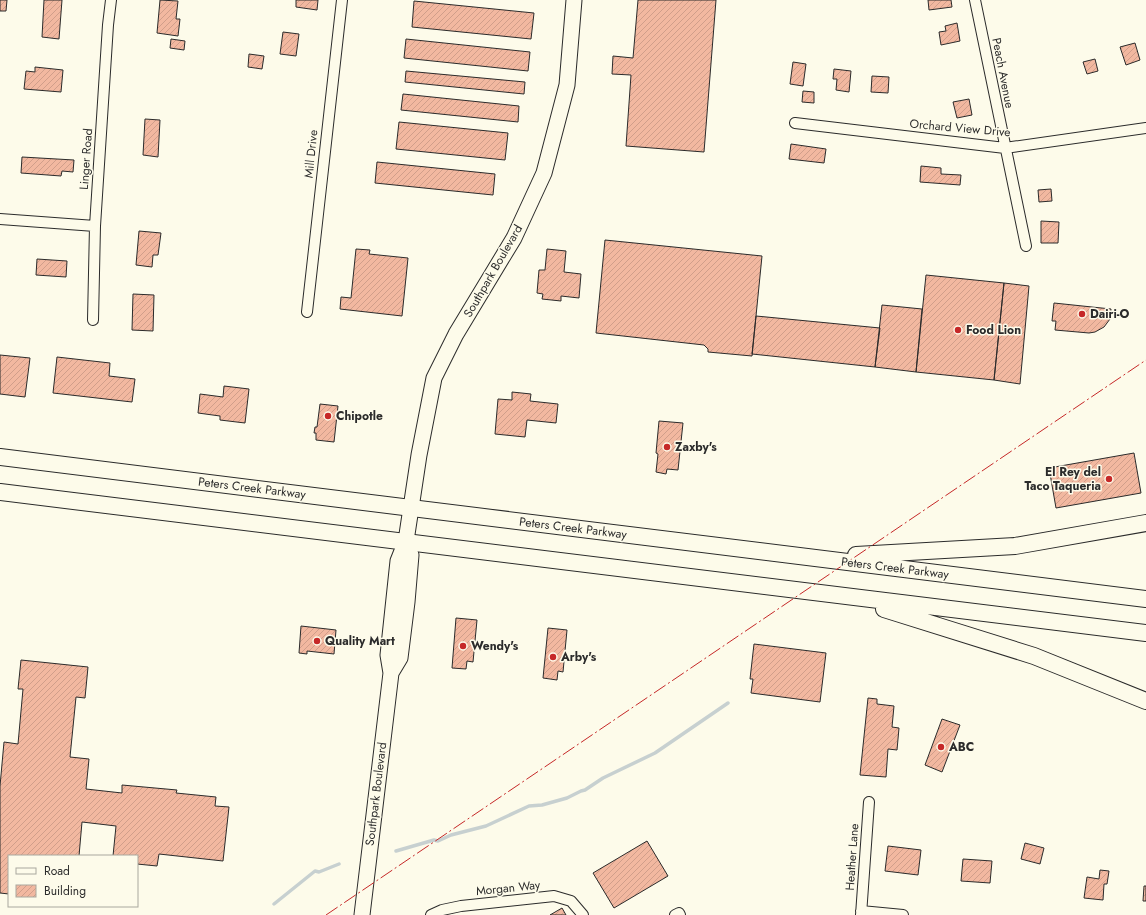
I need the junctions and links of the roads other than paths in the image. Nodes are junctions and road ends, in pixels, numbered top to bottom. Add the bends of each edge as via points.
1 (111, 0) edge
2 (342, 0) edge
3 (574, 0) edge
4 (975, 0) edge
5 (795, 123) dead end
6 (1146, 128) edge
7 (1005, 148) junction
8 (0, 219) edge
9 (95, 226) junction
10 (1026, 246) dead end
11 (307, 312) dead end
12 (92, 320) dead end
13 (0, 457) edge
14 (0, 492) edge
15 (412, 508) junction
16 (1146, 523) edge
17 (406, 541) junction
18 (807, 557) junction
19 (832, 595) junction
20 (1146, 600) edge
21 (1146, 633) edge
22 (1146, 701) edge
23 (869, 802) dead end
24 (861, 913) edge
25 (362, 915) edge
26 (431, 915) edge
27 (583, 915) edge
28 (675, 915) edge
29 (680, 915) edge
30 (903, 915) edge

1 - 9 street, Linger Road
2 - 11 street, Mill Drive
3 - 15 street, Southpark Boulevard via 567,85 544,173 514,238 456,334 434,378 419,454
4 - 7 street, Peach Avenue
5 - 7 street, Orchard View Drive
6 - 7 street, Orchard View Drive
7 - 10 street, Peach Avenue
8 - 9 street
9 - 12 street, Linger Road
13 - 15 main road, Peters Creek Parkway
14 - 17 main road
15 - 17 street, Southpark Boulevard
15 - 18 main road, Peters Creek Parkway
16 - 18 main road via 1015,546
17 - 19 main road
17 - 25 street, Southpark Boulevard via 411,555 407,602 400,658 391,673
18 - 20 main road, Peters Creek Parkway
19 - 21 main road
19 - 22 main road via 1034,656
23 - 24 street, Heather Lane
24 - 30 street
26 - 27 street, Morgan Way via 461,906 554,896 571,901
28 - 29 street

